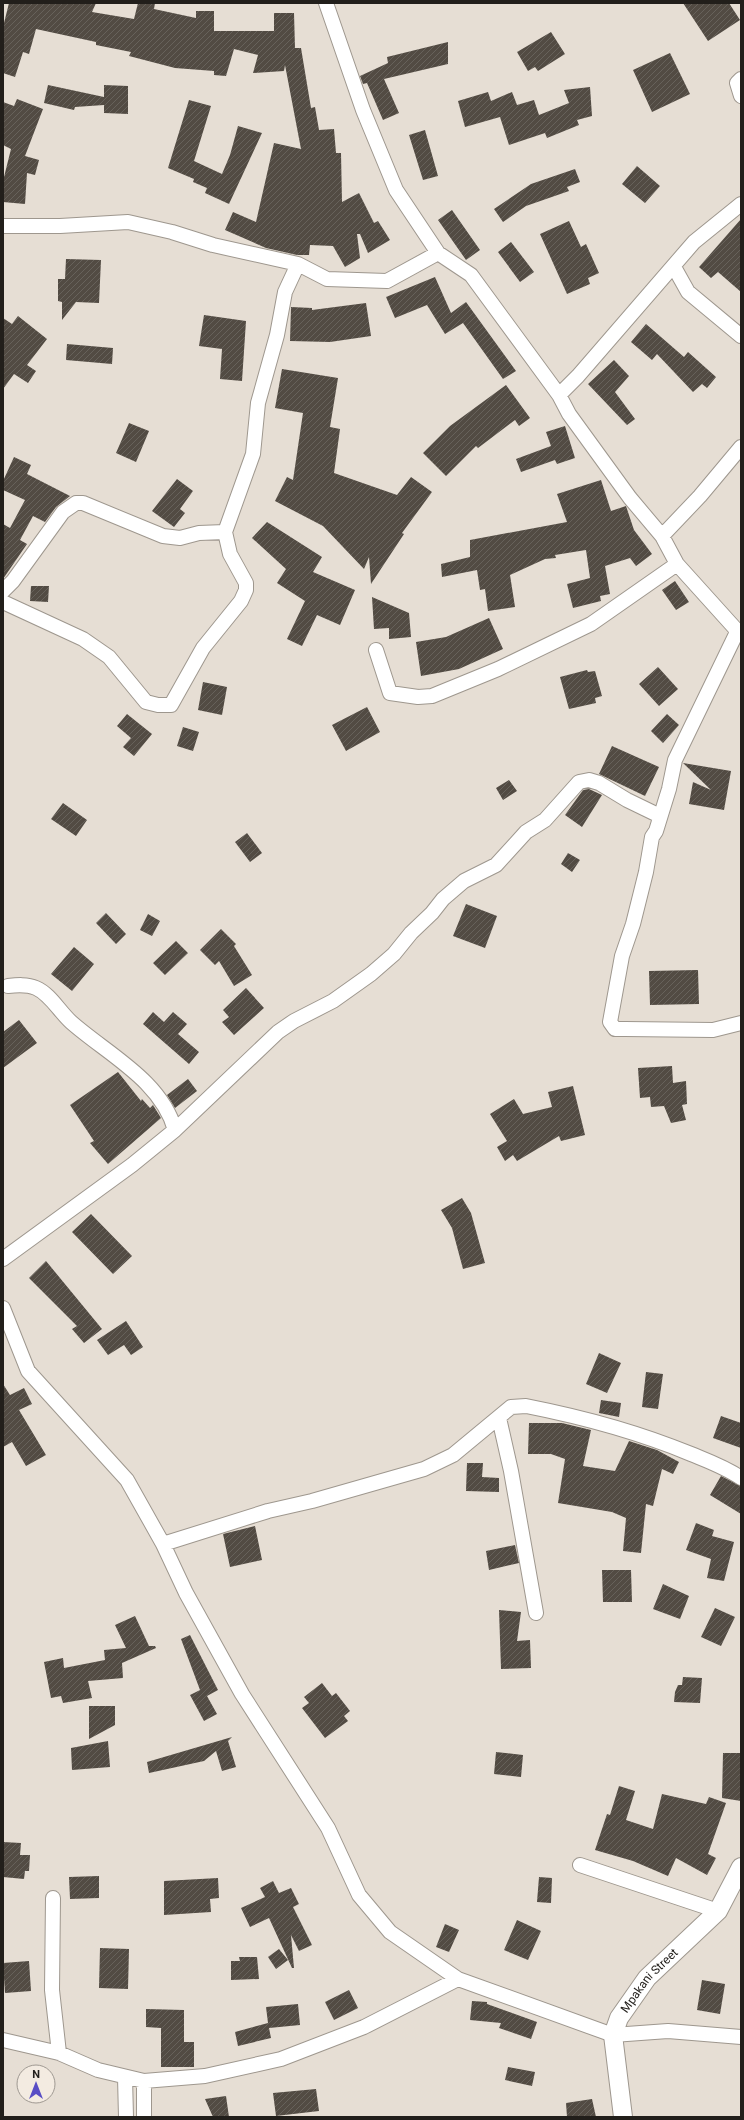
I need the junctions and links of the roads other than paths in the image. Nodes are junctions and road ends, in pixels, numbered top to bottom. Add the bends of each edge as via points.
1 (326, 3) edge
2 (741, 79) edge
3 (741, 96) edge
4 (741, 204) edge
5 (3, 226) edge
6 (438, 253) junction
7 (298, 264) junction
8 (674, 267) junction
9 (741, 336) edge
10 (559, 395) junction
11 (741, 447) edge
12 (225, 532) junction
13 (662, 536) junction
14 (677, 564) junction
15 (3, 590) edge
16 (3, 602) edge
17 (739, 634) edge
18 (376, 650) dead end
19 (660, 816) junction
20 (8, 986) dead end
21 (741, 1023) edge
22 (175, 1130) junction
23 (3, 1259) edge
24 (3, 1308) edge
25 (499, 1418) junction
26 (741, 1478) edge
27 (163, 1544) junction
28 (536, 1613) dead end
29 (580, 1865) dead end
30 (741, 1867) edge
31 (53, 1898) dead end
32 (718, 1911) junction
33 (458, 1979) junction
34 (613, 2035) junction
35 (741, 2037) edge
36 (3, 2040) edge
37 (59, 2053) junction
38 (125, 2077) junction
39 (144, 2081) junction
40 (123, 2116) edge
41 (144, 2117) edge
42 (623, 2117) edge

1 - 6 street via 363,110 396,190
2 - 3 street via 737,83
4 - 8 street via 694,242
5 - 7 street via 128,222
6 - 7 street via 386,281 327,279
6 - 10 street via 471,275
7 - 12 street via 285,292 277,335 258,403 253,454
8 - 9 street via 688,292
8 - 10 street
10 - 13 street via 569,414 630,498
11 - 13 street
12 - 15 street via 199,533 180,538 163,536 83,503 76,503 63,512 13,581
12 - 16 street via 230,554 246,583 246,590 241,601 203,648 171,705 146,702 109,657 83,639
13 - 14 street
14 - 17 street
14 - 18 street via 591,624 498,669 432,696 401,696 390,693
17 - 19 street via 675,760
19 - 21 street via 652,837 640,894 622,956 610,1022 615,1029 713,1030
19 - 22 street via 627,800 599,782 579,782 545,820 526,832 496,865 464,881 442,899 432,914 410,933 394,954 333,1001 278,1032
20 - 22 street via 23,985 36,988 48,996 70,1021 141,1078 172,1118
22 - 23 street via 132,1165
24 - 27 street via 28,1371 127,1480
25 - 26 street via 511,1407 526,1406 553,1411 663,1442 728,1469
25 - 27 street via 454,1455 424,1470 247,1517
25 - 28 street via 512,1471
27 - 33 street via 186,1593 242,1694 328,1828 359,1895 390,1932
29 - 32 street
30 - 32 street, Mpakani Street
31 - 37 street via 52,1990
32 - 34 street, Mpakani Street via 646,1978 622,2012
33 - 34 street
33 - 39 street via 364,2027 281,2060 205,2076
34 - 35 street via 668,2031
34 - 42 street, Mpakani Street
36 - 37 street
37 - 38 street via 98,2070
38 - 39 street
38 - 40 street
39 - 41 street

